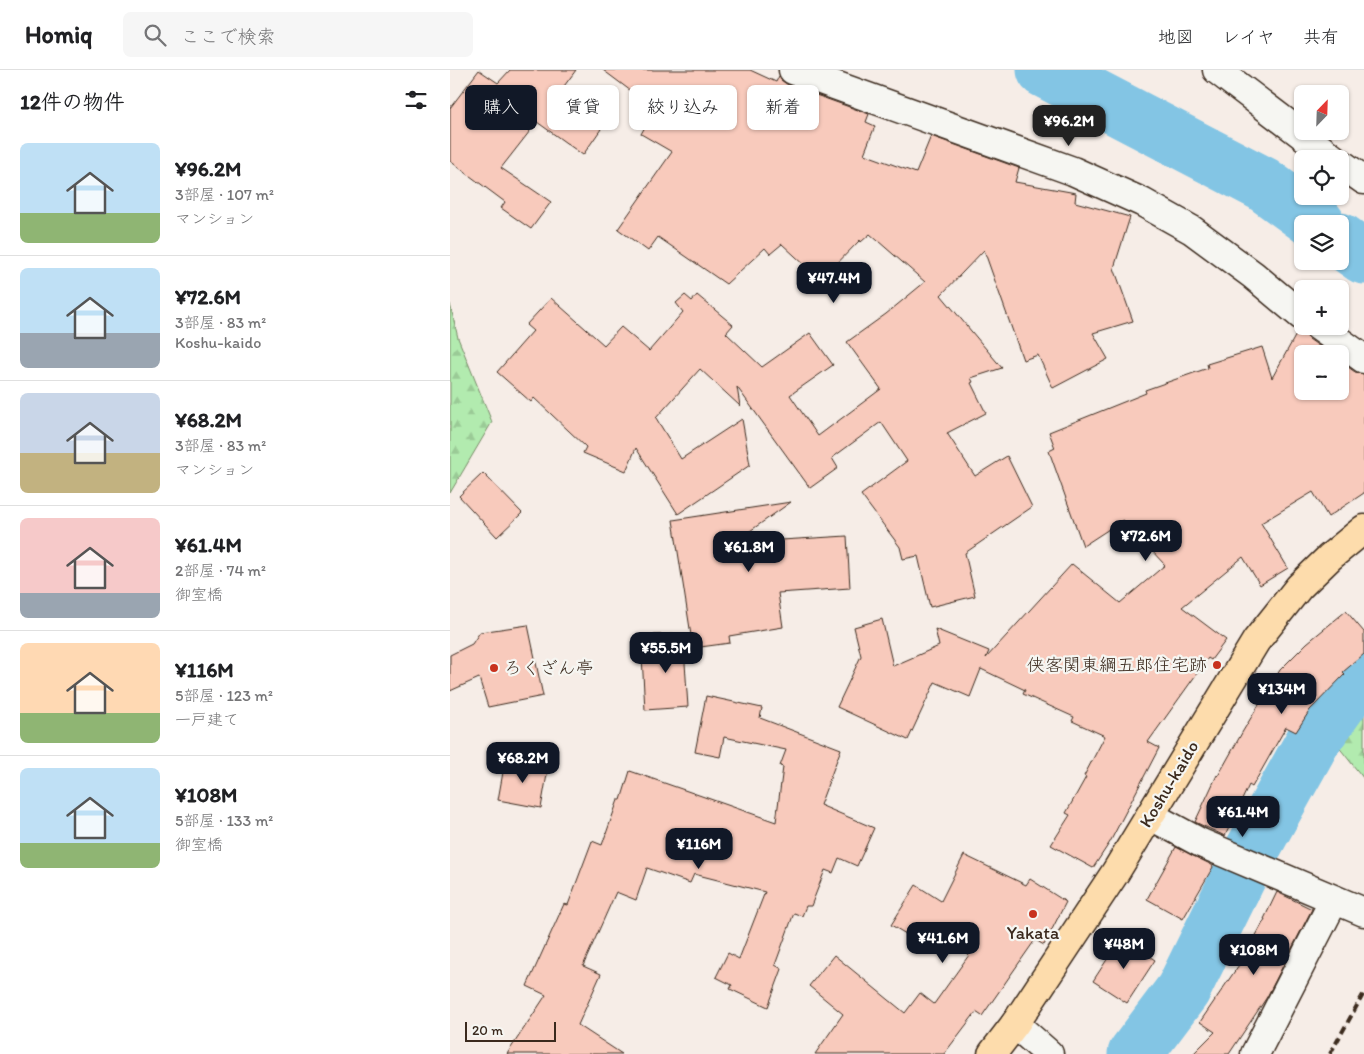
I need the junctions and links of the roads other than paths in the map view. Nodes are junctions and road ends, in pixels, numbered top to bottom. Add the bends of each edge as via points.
1 (793, 70) edge
2 (1217, 70) edge
3 (1322, 150) edge
4 (1349, 169) edge
5 (1364, 180) edge
6 (1294, 309) edge
7 (1331, 335) edge
8 (1364, 359) edge
9 (1364, 529) edge
10 (1151, 816) junction
11 (1334, 900) junction
12 (1364, 912) edge
13 (1015, 1024) junction
14 (992, 1054) edge
15 (1049, 1054) edge
16 (1255, 1054) edge

1 - 6 street via 1073,171 1142,202 1192,230
2 - 3 street
4 - 5 street
7 - 8 street
9 - 10 highway, Koshu-kaido via 1300,588 1256,641
10 - 11 street via 1202,843
10 - 13 highway, Koshu-kaido
11 - 12 street
11 - 16 street
13 - 14 highway, Koshu-kaido
13 - 15 street

